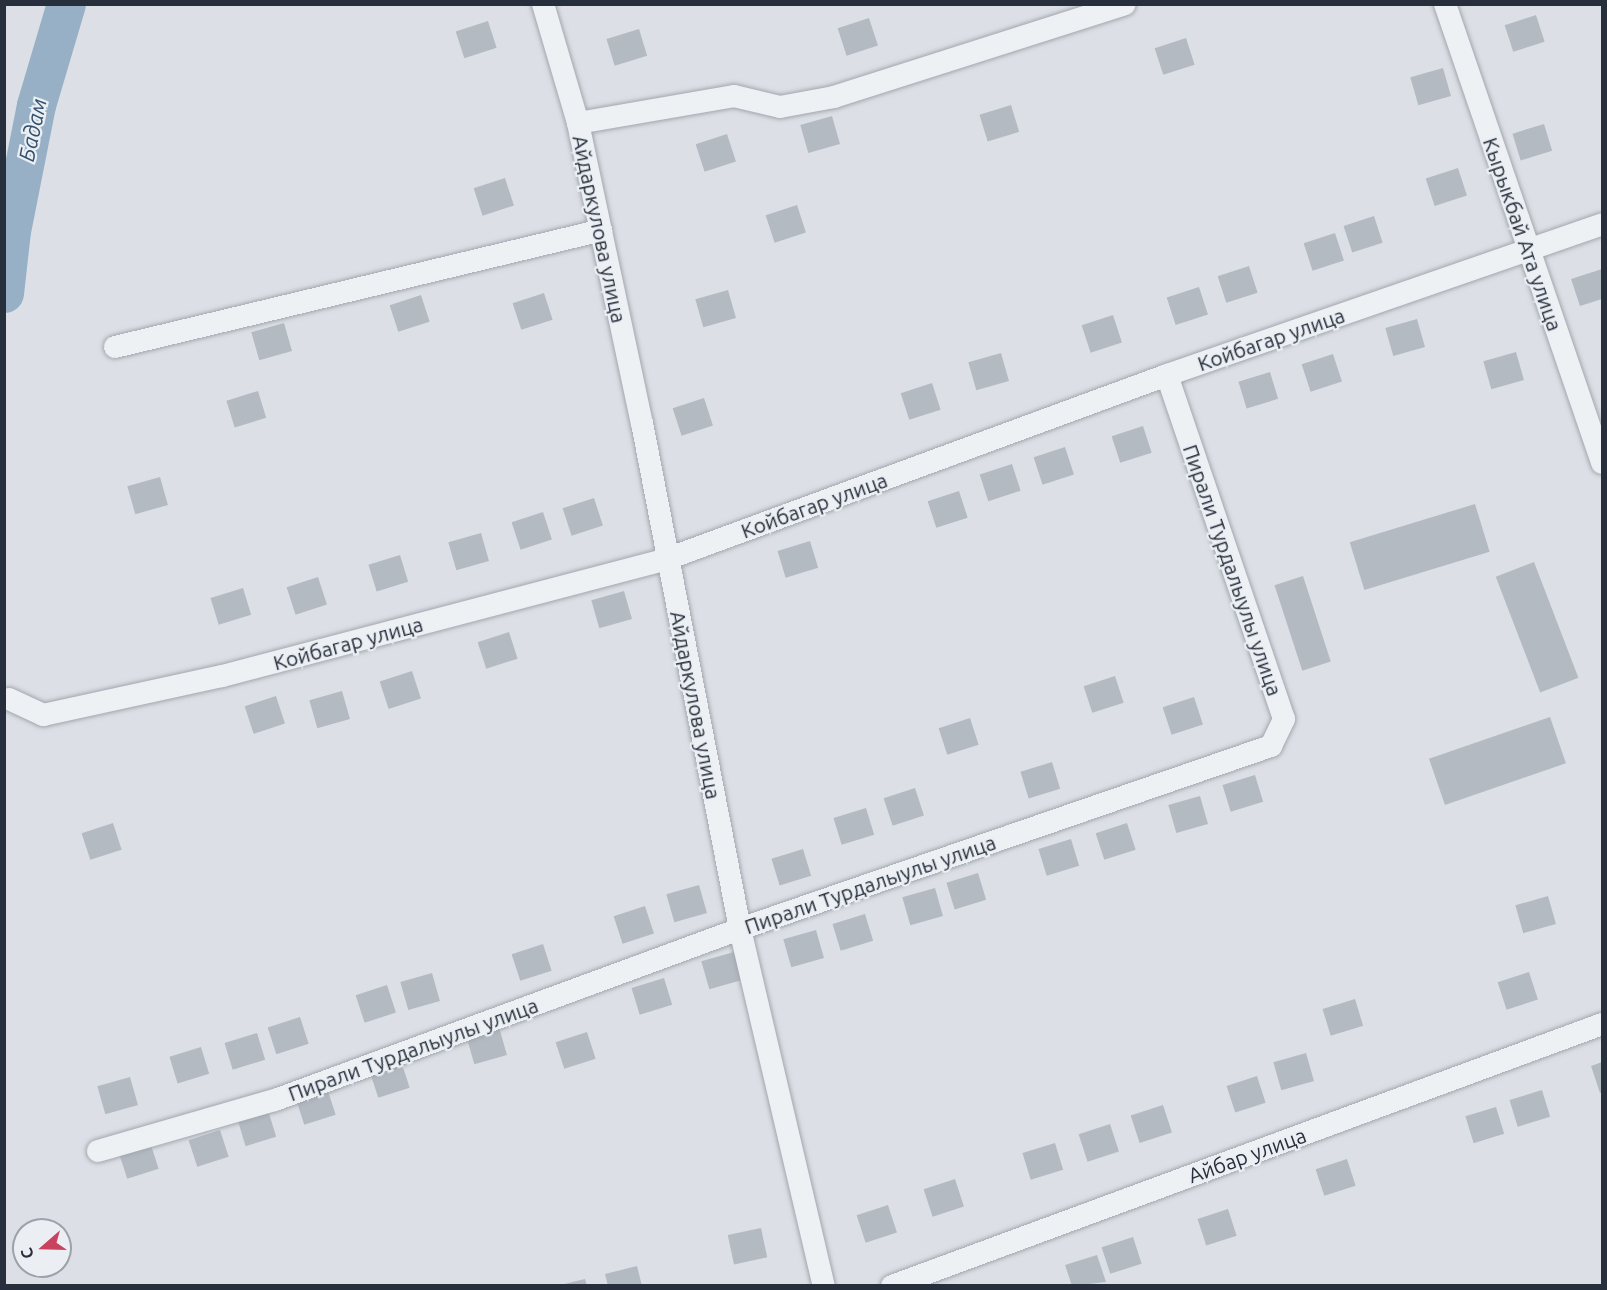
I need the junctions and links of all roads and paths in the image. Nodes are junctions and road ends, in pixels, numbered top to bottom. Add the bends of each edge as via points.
1 (543, 4) edge
2 (1125, 4) edge
3 (1445, 4) edge
4 (578, 123) junction
5 (1602, 224) edge
6 (601, 230) junction
7 (1527, 250) junction
8 (115, 347) dead end
9 (1167, 375) junction
10 (1602, 463) edge
11 (667, 558) junction
12 (9, 699) dead end
13 (740, 929) junction
14 (1602, 1024) edge
15 (98, 1151) dead end
16 (824, 1286) edge
17 (892, 1286) edge

1 - 4 street, Айдаркулова улица
2 - 4 street, Айдаркулова улица via 834,97 780,107 734,96
3 - 7 street, Кырыкбай Ата улица
4 - 6 street, Айдаркулова улица
5 - 7 street, Койбагар улица
6 - 8 street
6 - 11 street, Айдаркулова улица
7 - 9 street, Койбагар улица
7 - 10 street, Кырыкбай Ата улица
9 - 11 street, Койбагар улица
9 - 13 street, Пирали Турдалыулы улица via 1284,719 1271,746
11 - 12 street, Койбагар улица via 189,684 44,715
11 - 13 street, Айдаркулова улица
13 - 15 street, Пирали Турдалыулы улица via 275,1100
13 - 16 street, Айдаркулова улица
14 - 17 street, Айбар улица

